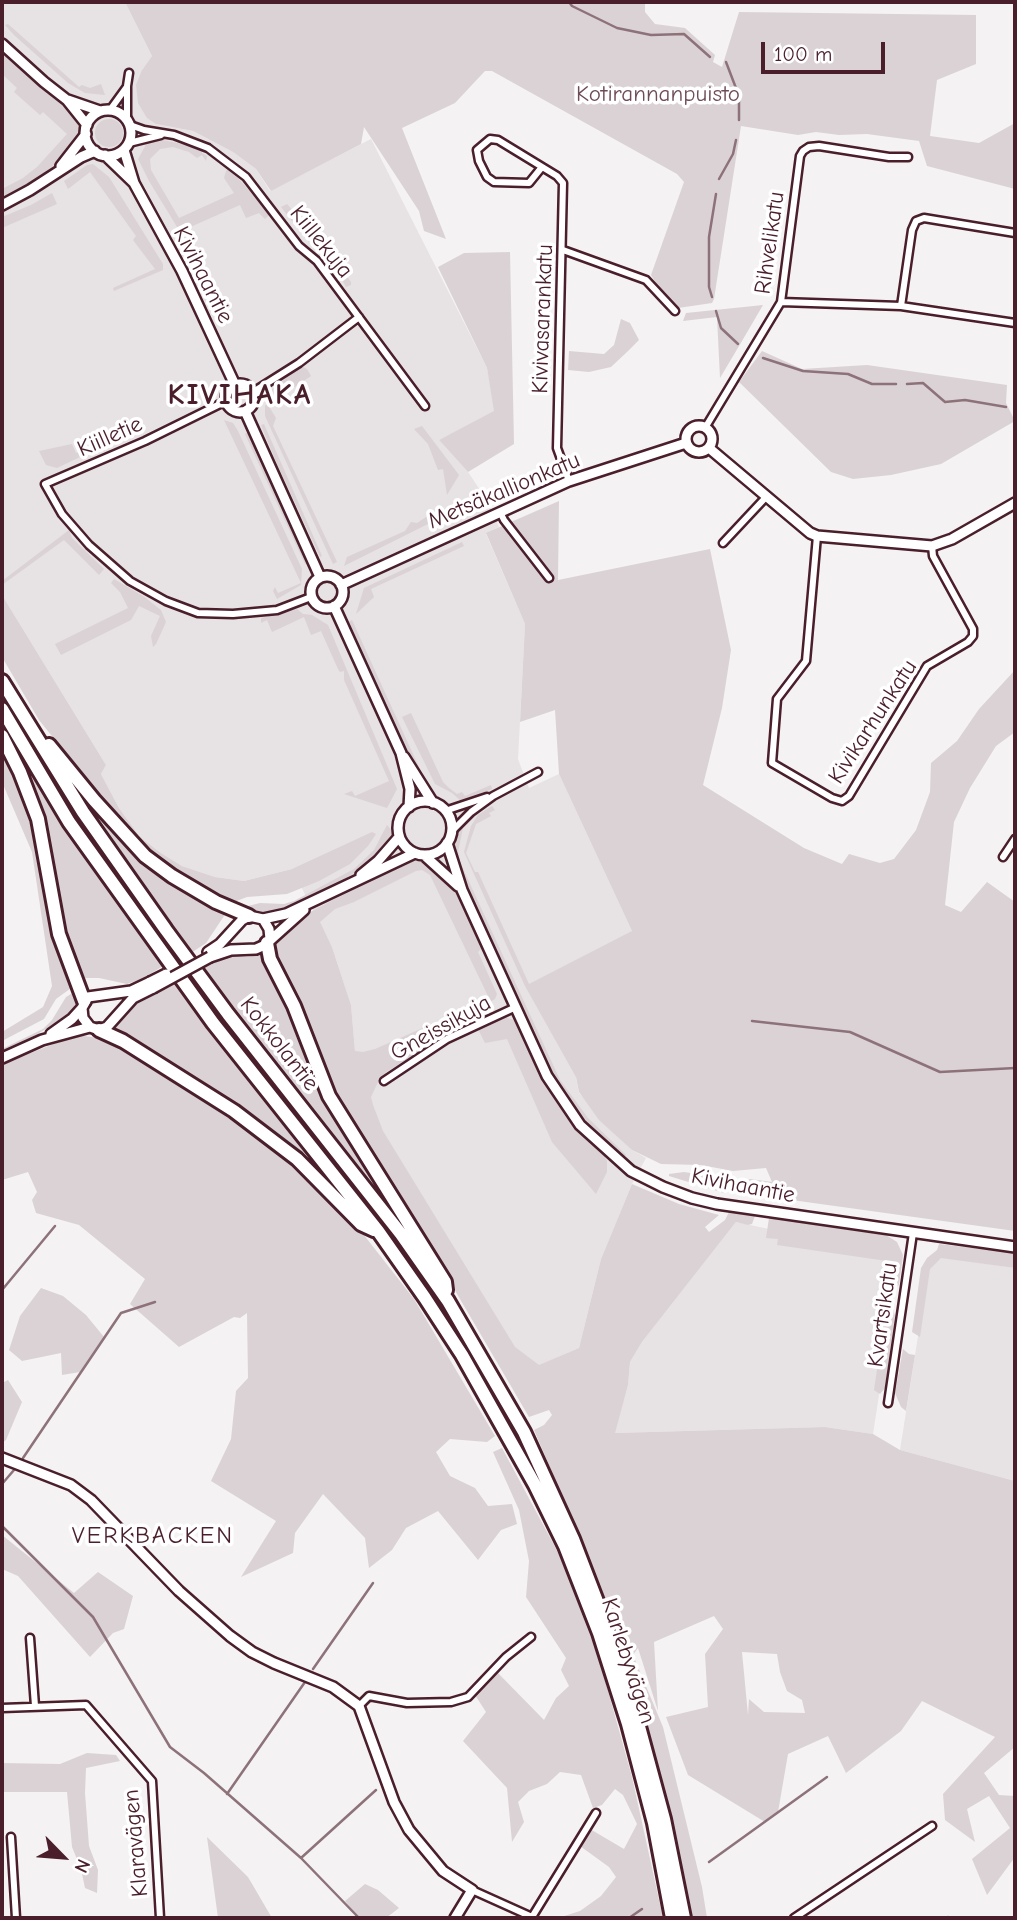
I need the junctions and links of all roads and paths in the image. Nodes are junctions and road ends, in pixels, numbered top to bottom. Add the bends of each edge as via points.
1 (2, 44) edge
2 (129, 74) dead end
3 (127, 86) junction
4 (67, 100) junction
5 (105, 111) junction
6 (128, 122) junction
7 (86, 130) junction
8 (163, 134) junction
9 (126, 147) junction
10 (95, 151) junction
11 (105, 155) junction
12 (908, 157) dead end
13 (542, 167) junction
14 (57, 172) junction
15 (134, 183) junction
16 (2, 205) edge
17 (1015, 233) edge
18 (563, 250) junction
19 (781, 302) junction
20 (901, 306) junction
21 (675, 311) dead end
22 (359, 317) junction
23 (1015, 323) edge
24 (235, 385) junction
25 (253, 392) junction
26 (226, 401) junction
27 (425, 406) dead end
28 (245, 411) junction
29 (705, 428) junction
30 (686, 443) junction
31 (709, 448) junction
32 (569, 481) junction
33 (767, 496) junction
34 (1014, 507) edge
35 (500, 512) junction
36 (817, 537) junction
37 (723, 543) dead end
38 (932, 546) junction
39 (320, 577) junction
40 (548, 578) dead end
41 (341, 584) junction
42 (311, 597) junction
43 (334, 606) junction
44 (2, 681) edge
45 (12, 698) junction
46 (2, 709) edge
47 (2, 736) edge
48 (401, 753) junction
49 (538, 772) dead end
50 (493, 796) junction
51 (433, 803) junction
52 (409, 807) junction
53 (445, 811) junction
54 (451, 832) junction
55 (399, 837) junction
56 (1015, 839) edge
57 (447, 844) junction
58 (419, 854) junction
59 (1003, 857) dead end
60 (354, 881) junction
61 (462, 890) junction
62 (318, 899) junction
63 (248, 916) junction
64 (263, 919) junction
65 (268, 941) junction
66 (209, 955) junction
67 (152, 985) junction
68 (83, 1005) junction
69 (516, 1007) junction
70 (94, 1028) junction
71 (42, 1040) junction
72 (2, 1058) edge
73 (384, 1081) dead end
74 (378, 1231) junction
75 (913, 1233) junction
76 (1015, 1247) edge
77 (448, 1301) junction
78 (888, 1403) dead end
79 (504, 1430) joint
80 (524, 1432) joint
81 (2, 1458) edge
82 (531, 1637) dead end
83 (30, 1638) dead end
84 (35, 1706) junction
85 (359, 1706) junction
86 (2, 1708) edge
87 (596, 1813) dead end
88 (932, 1826) dead end
89 (11, 1837) dead end
90 (472, 1890) junction
91 (16, 1918) edge
92 (160, 1918) edge
93 (455, 1918) edge
94 (672, 1918) edge
95 (684, 1918) edge
96 (794, 1918) edge

1 - 4 main road
2 - 3 street
3 - 5 street
3 - 6 street
4 - 5 main road
4 - 7 main road
5 - 6 main road via 122,114
5 - 7 main road via 95,114
6 - 8 street, Kiillekuja
6 - 9 main road via 131,134
7 - 10 main road
7 - 14 main road
8 - 9 street
8 - 22 street, Kiillekuja via 208,148 247,177
9 - 11 main road
9 - 15 main road, Kivihaantie
10 - 11 main road
10 - 14 main road
11 - 15 main road, Kivihaantie
12 - 19 street, Rihvelikatu via 820,146 803,151
13 - 13 street, Kivivasarankatu via 529,183 494,182 487,177 477,150 490,139 498,140
13 - 18 street, Kivivasarankatu via 563,183
14 - 16 main road
15 - 24 main road, Kivihaantie via 182,271
17 - 20 street via 924,218 916,221
18 - 21 street via 646,280
18 - 32 street, Kivivasarankatu via 557,448
19 - 20 street
19 - 29 street, Rihvelikatu
20 - 23 street
22 - 25 street
22 - 27 street, Kiillekuja
24 - 25 main road
24 - 26 main road
25 - 28 main road via 252,405
26 - 28 main road via 232,409
26 - 42 street, Kiilletie via 45,484 62,514 89,545 130,581 180,607 198,613 233,614 277,610
28 - 39 main road
29 - 30 main road via 692,428
29 - 31 main road via 712,437
30 - 31 main road via 698,453
30 - 32 main road, Metsäkallionkatu
31 - 33 main road
32 - 35 main road, Metsäkallionkatu
33 - 36 main road
33 - 37 street
34 - 38 main road
35 - 40 street
35 - 41 main road, Metsäkallionkatu
36 - 38 main road
36 - 38 street, Kivikarhunkatu via 806,661 777,699 772,763 842,801 927,666 972,636 973,629 933,556
39 - 41 main road via 330,576
39 - 42 main road via 313,583
41 - 43 main road via 342,594
42 - 43 main road via 318,606
43 - 48 main road
44 - 45 highway, Kokkolantie
45 - 63 highway via 145,856 183,883
45 - 77 highway, Kokkolantie via 83,812 166,930
46 - 74 highway, Kokkolantie via 69,822 213,1023
47 - 68 highway via 38,819 59,934 77,976
48 - 51 main road
48 - 52 main road via 410,789
49 - 50 street
50 - 53 street
50 - 54 street
51 - 52 main road
51 - 53 main road
52 - 55 main road via 399,821
53 - 54 main road
54 - 57 main road
55 - 58 main road
55 - 60 main road
56 - 59 street
57 - 58 main road via 437,852
57 - 61 main road, Kivihaantie
58 - 60 main road
58 - 61 main road, Kivihaantie
60 - 62 main road
61 - 69 main road, Kivihaantie
62 - 64 main road
62 - 65 main road
63 - 64 main road
63 - 66 main road
64 - 65 main road via 269,929
65 - 66 main road via 256,949
65 - 77 highway via 270,959 329,1096 444,1282
66 - 67 main road, bridge
67 - 68 main road via 93,996
67 - 70 main road via 133,998 112,1023
68 - 70 main road via 83,1018
68 - 71 main road via 72,1019
69 - 73 street, Gneissikuja via 447,1039
69 - 75 main road, Kivihaantie via 547,1076 580,1125 631,1171 716,1204
70 - 71 main road
70 - 74 highway via 123,1041 246,1119 297,1159 361,1224
71 - 72 main road
74 - 79 highway, Kokkolantie via 462,1355
75 - 76 main road, Kivihaantie
75 - 78 street, Kvartsikatu
77 - 80 highway, Kokkolantie
79 - 94 highway, Karlebyvägen via 565,1546 598,1633 628,1724
80 - 95 highway, Karlebyvägen via 608,1630 664,1819
81 - 85 main road via 71,1485 230,1636 252,1652 340,1691
82 - 85 street via 468,1697 407,1703 369,1696
83 - 84 street
84 - 86 street, Klaravägen
84 - 92 street, Klaravägen via 86,1705 152,1780
85 - 90 main road via 409,1830 443,1871
87 - 90 street via 532,1917
88 - 96 street
89 - 91 street
90 - 93 main road

